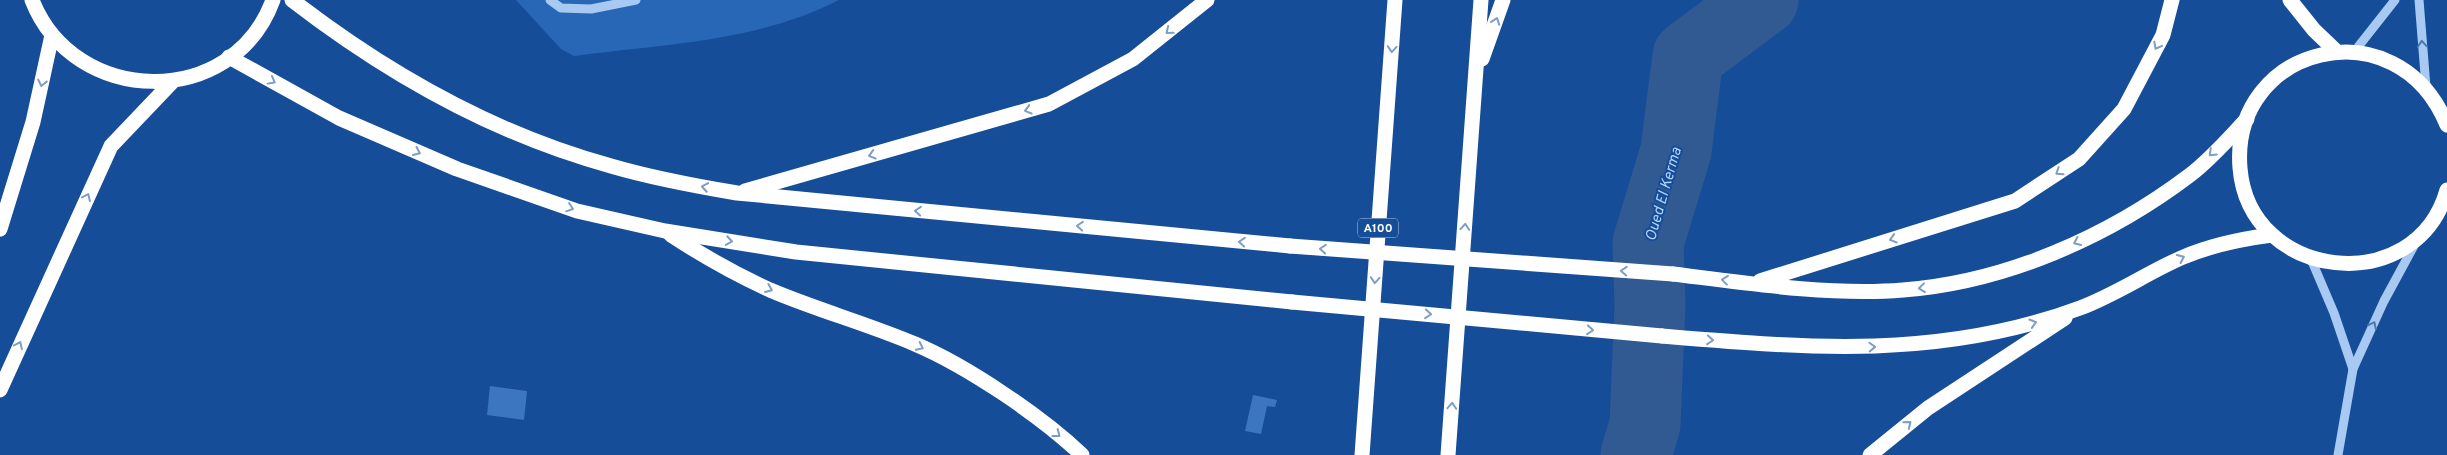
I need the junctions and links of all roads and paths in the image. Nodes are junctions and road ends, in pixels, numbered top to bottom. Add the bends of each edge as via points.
1 (32, 0) edge
2 (273, 0) edge
3 (292, 0) edge
4 (550, 0) edge
5 (636, 0) edge
6 (1207, 0) edge
7 (1395, 0) edge
8 (1481, 0) edge
9 (1503, 0) edge
10 (2172, 0) edge
11 (2290, 0) edge
12 (2394, 0) edge
13 (2419, 0) edge
14 (52, 35) junction
15 (2337, 52) junction
16 (2354, 52) junction
17 (229, 58) junction
18 (1476, 74) junction
19 (173, 81) junction
20 (2426, 87) junction
21 (2247, 120) junction
22 (2447, 125) edge
23 (2447, 190) edge
24 (737, 193) junction
25 (0, 228) edge
26 (665, 231) junction
27 (2272, 235) junction
28 (2420, 236) junction
29 (2311, 259) junction
30 (1752, 284) junction
31 (2081, 308) junction
32 (2353, 369) junction
33 (0, 390) edge
34 (1082, 455) edge
35 (1362, 455) edge
36 (1448, 455) edge
37 (1870, 455) edge
38 (2338, 455) edge

1 - 14 highway
2 - 17 highway via 259,27
24 -> 3 highway via 672,182 609,166 486,120 378,62
4 - 5 street via 560,8 590,9
6 -> 24 highway via 1133,59 1048,104
7 -> 35 highway, A100
8 - 18 highway
18 -> 9 highway
10 -> 30 highway via 2163,35 2124,109 2079,159 2015,200
11 - 15 highway
12 - 16 street
20 -> 13 street
14 - 19 highway via 71,54 94,69 119,78
14 -> 25 highway via 33,122
15 - 16 highway
15 - 21 highway via 2314,56 2273,80 2258,98
16 - 20 highway via 2388,60
17 - 19 highway via 202,73
17 -> 26 highway via 339,118 456,169 577,211
36 -> 18 highway
33 -> 19 highway via 111,146
20 - 22 highway
21 - 27 highway via 2241,144 2240,169 2256,216
21 -> 30 highway via 2191,174 2146,204 2090,236 1996,274 1942,286 1900,290 1838,290
23 - 28 highway via 2434,218
30 -> 24 highway, bridge via 1673,274 1290,246
26 -> 31 highway, bridge via 796,252 1292,302 1778,346 1901,346 2005,330
26 -> 34 highway via 702,256 772,290 917,345 971,374 1026,410
27 - 29 highway
31 -> 27 highway via 2209,246
28 - 29 highway via 2379,260 2333,264
32 -> 28 street
29 - 32 street
37 -> 31 highway via 1928,408
32 - 38 street

